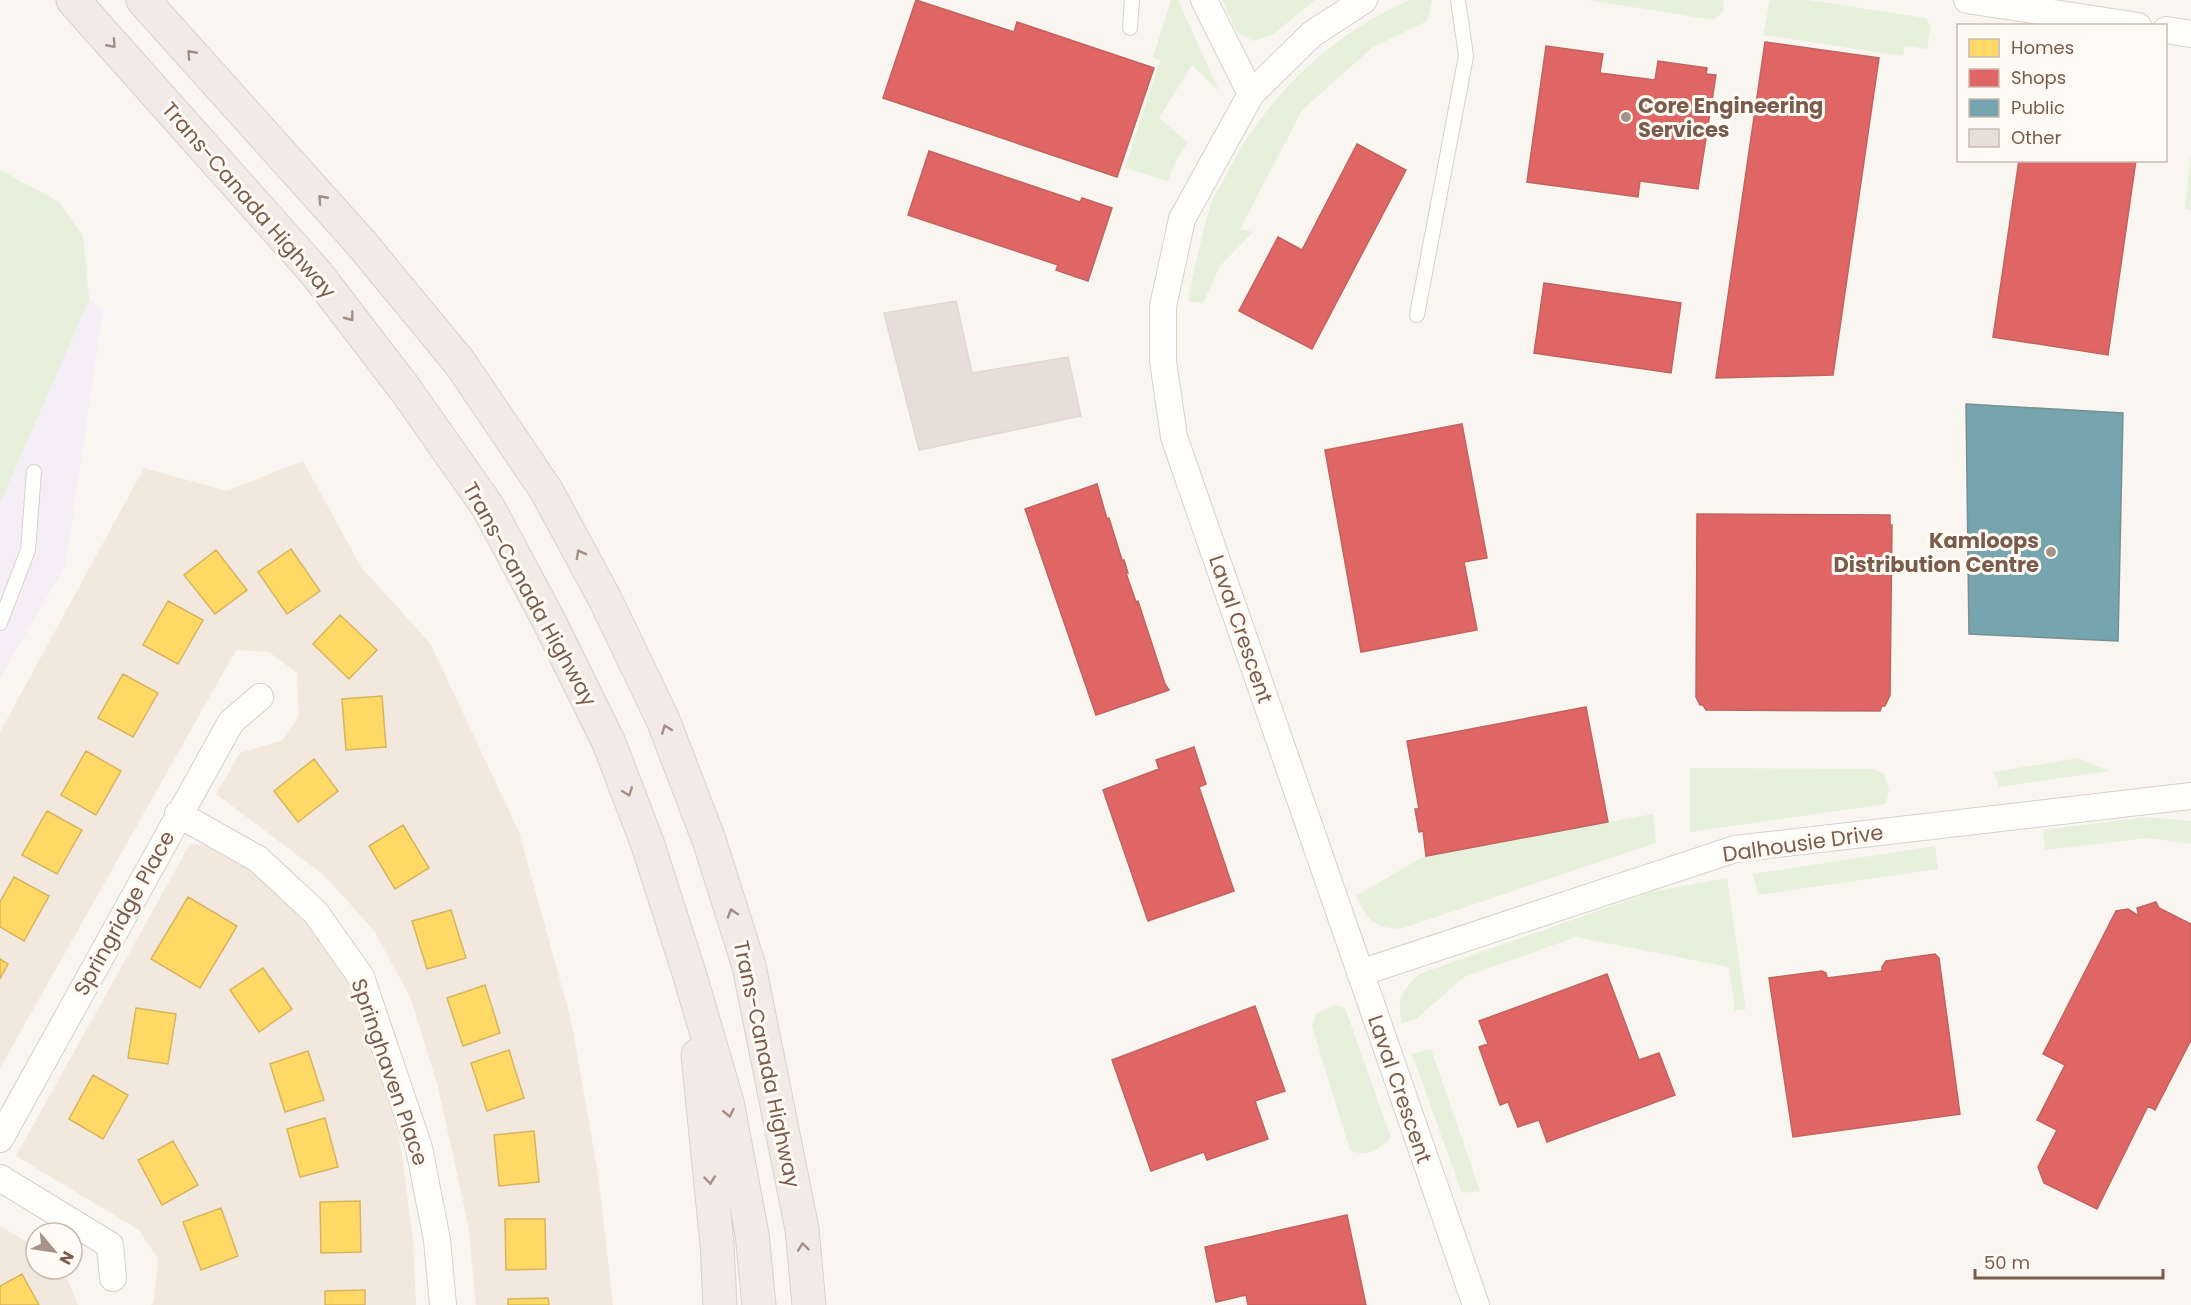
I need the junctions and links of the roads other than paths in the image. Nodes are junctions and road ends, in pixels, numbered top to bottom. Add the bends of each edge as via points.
1 (73, 0) edge
2 (143, 0) edge
3 (1132, 0) edge
4 (1204, 0) edge
5 (1364, 0) edge
6 (1458, 0) edge
7 (1967, 0) edge
8 (2125, 24) edge
9 (1130, 28) dead end
10 (2167, 30) edge
11 (2191, 33) edge
12 (1251, 94) junction
13 (1418, 315) dead end
14 (34, 472) dead end
15 (0, 623) edge
16 (260, 697) dead end
17 (2191, 796) edge
18 (178, 814) junction
19 (1360, 973) junction
20 (690, 976) junction
21 (0, 1139) edge
22 (0, 1178) edge
23 (113, 1278) dead end
24 (443, 1305) edge
25 (720, 1305) edge
26 (759, 1305) edge
27 (809, 1305) edge
28 (1476, 1305) edge

1 -> 20 highway, Trans-Canada Highway via 316,273 405,389 488,507 609,743 648,844
27 -> 2 highway, Trans-Canada Highway via 802,1229 749,966 709,840 663,720 605,599 546,490 460,363 361,243
3 - 9 lane
4 - 12 street
5 - 12 street, Laval Crescent via 1312,34
6 - 13 lane via 1466,56
7 - 8 street
10 - 11 street
12 - 19 street, Laval Crescent via 1182,219 1163,306 1163,361 1174,437
14 - 15 lane via 28,550
16 - 18 street, Springridge Place via 231,722
17 - 19 street, Dalhousie Drive via 1735,849
18 - 21 street, Springridge Place
18 - 24 street, Springhaven Place via 258,859 316,913 361,977 419,1148 437,1240
19 - 28 street, Laval Crescent
20 -> 25 highway
20 -> 26 highway, Trans-Canada Highway via 727,1102 752,1234
22 - 23 street via 110,1245

